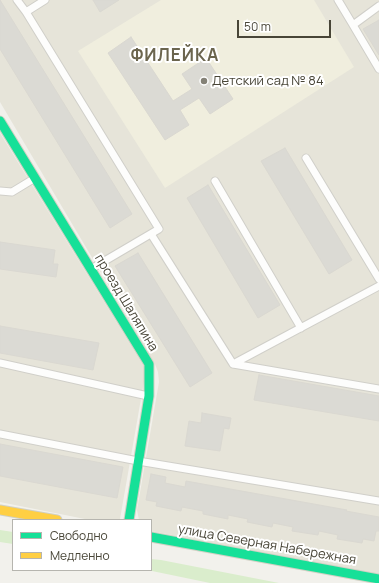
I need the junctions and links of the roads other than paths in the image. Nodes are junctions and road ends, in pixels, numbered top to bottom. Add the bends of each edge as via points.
1 (17, 0) edge
2 (45, 0) edge
3 (338, 0) edge
4 (379, 6) edge
5 (26, 12) junction
6 (353, 25) junction
7 (379, 69) edge
8 (0, 121) edge
9 (306, 158) dead end
10 (35, 178) junction
11 (215, 181) dead end
12 (0, 190) edge
13 (151, 234) junction
14 (91, 270) junction
15 (379, 279) edge
16 (379, 286) edge
17 (301, 328) junction
18 (0, 363) edge
19 (233, 364) junction
20 (379, 389) edge
21 (149, 396) junction
22 (0, 434) edge
23 (138, 461) junction
24 (379, 501) edge
25 (0, 510) edge
26 (51, 519) edge
27 (129, 519) edge
28 (152, 537) edge
29 (379, 578) edge

1 - 5 lane
2 - 5 lane
3 - 6 lane
4 - 6 lane
5 - 13 lane via 159,229
6 - 7 lane
8 - 10 street, проезд Шаляпина
9 - 15 lane
10 - 12 lane via 12,192
10 - 14 street, проезд Шаляпина
11 - 17 lane
13 - 14 lane
13 - 19 lane
14 - 21 street, проезд Шаляпина via 148,364
16 - 17 lane
17 - 19 lane
18 - 21 lane
19 - 20 lane
21 - 23 street, проезд Шаляпина
22 - 23 lane
23 - 24 lane
23 - 27 street, проезд Шаляпина
25 - 26 street
28 - 29 street, улица Северная Набережная

